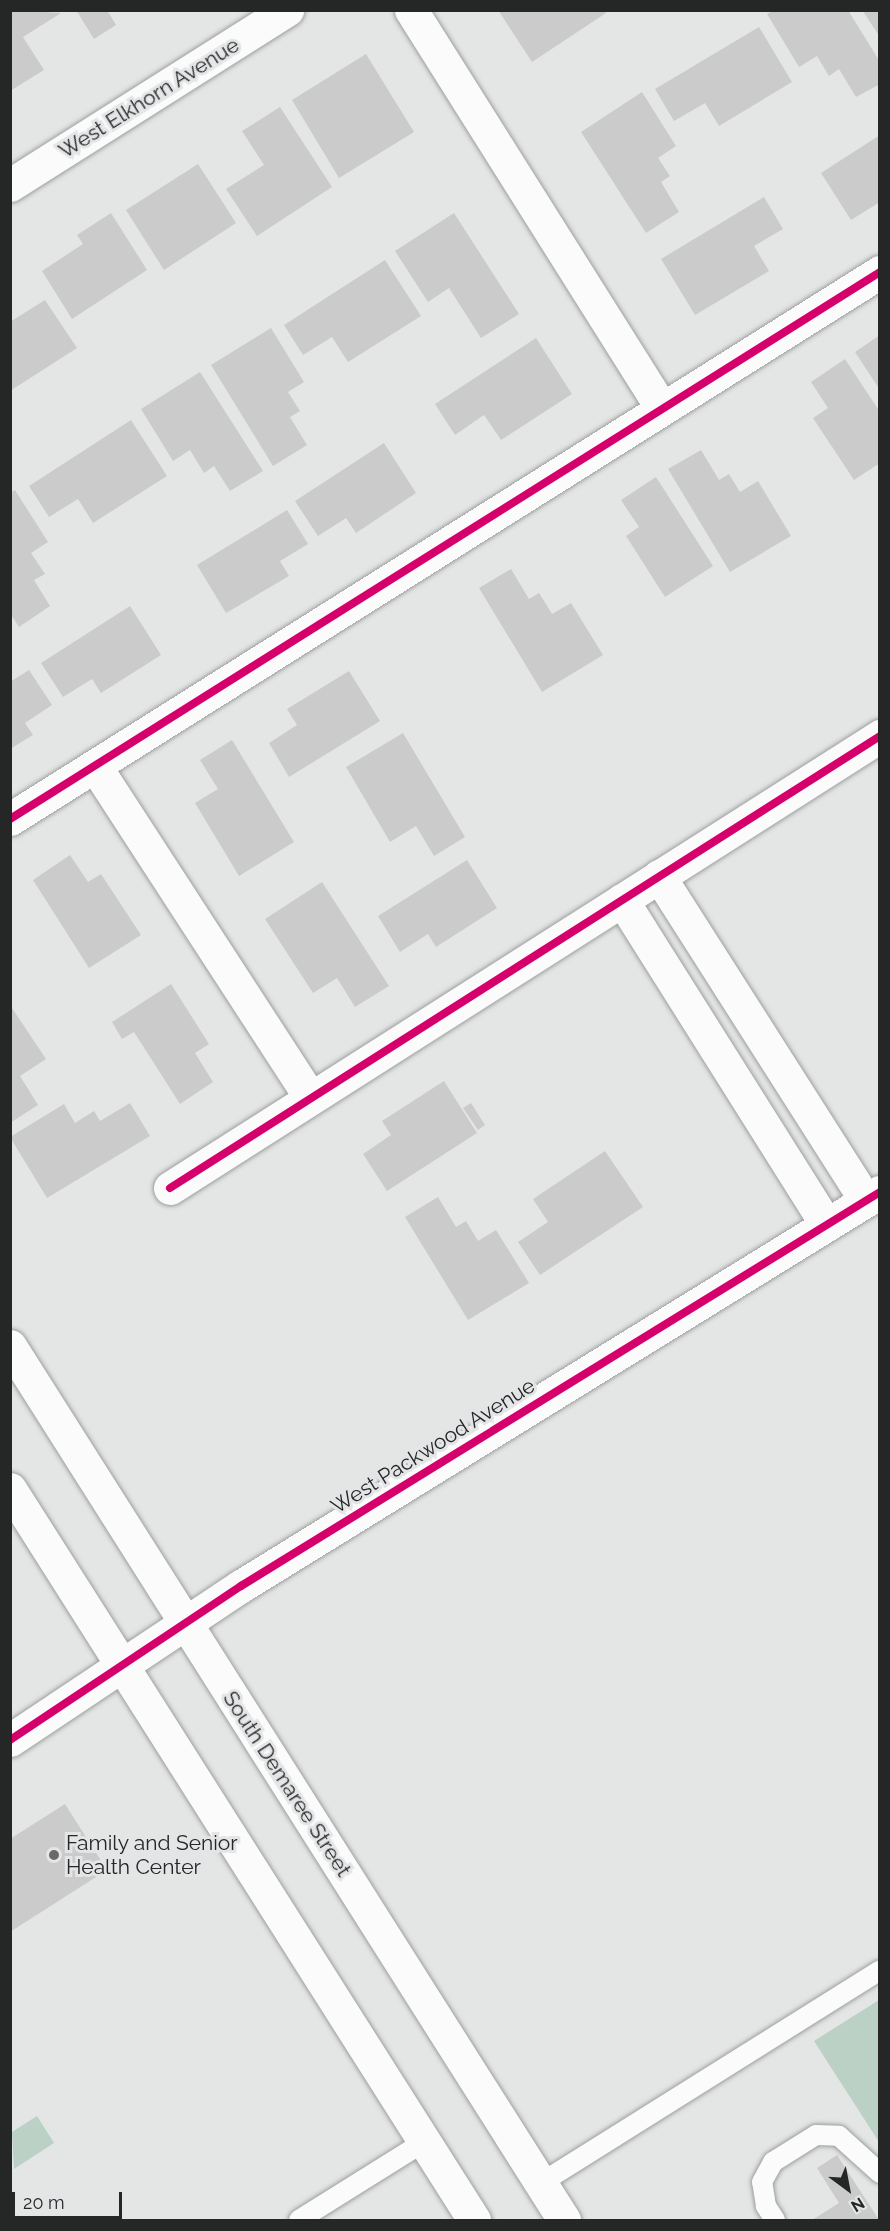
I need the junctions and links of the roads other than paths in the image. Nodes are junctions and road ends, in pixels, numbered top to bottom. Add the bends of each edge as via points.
1 (287, 10) edge
2 (411, 10) edge
3 (10, 186) edge
4 (879, 272) edge
5 (662, 409) junction
6 (879, 736) edge
7 (95, 766) junction
8 (10, 819) edge
9 (658, 876) junction
10 (622, 900) junction
11 (310, 1097) junction
12 (170, 1188) dead end
13 (873, 1196) edge
14 (826, 1224) junction
15 (10, 1346) edge
16 (10, 1489) edge
17 (185, 1622) junction
18 (122, 1664) junction
19 (10, 1740) edge
20 (879, 1970) edge
21 (424, 2142) junction
22 (879, 2173) edge
23 (541, 2183) junction
24 (299, 2220) edge
25 (474, 2220) edge
26 (564, 2220) edge
27 (775, 2220) edge

1 - 3 street, West Elkhorn Avenue
2 - 5 street
4 - 5 street
5 - 7 street
6 - 9 street
7 - 8 street
7 - 11 street
9 - 10 street
9 - 13 street
10 - 11 street
10 - 14 street
11 - 12 street
13 - 14 street, West Packwood Avenue
14 - 17 street, West Packwood Avenue
15 - 17 street, South Demaree Street
16 - 18 street
17 - 18 street, West Packwood Avenue
17 - 23 street, South Demaree Street
18 - 19 street, West Packwood Avenue
18 - 21 street
20 - 23 lane
21 - 24 lane
21 - 25 street
22 - 27 lane via 839,2136 816,2135 773,2162 762,2182 766,2206
23 - 26 street, South Demaree Street

